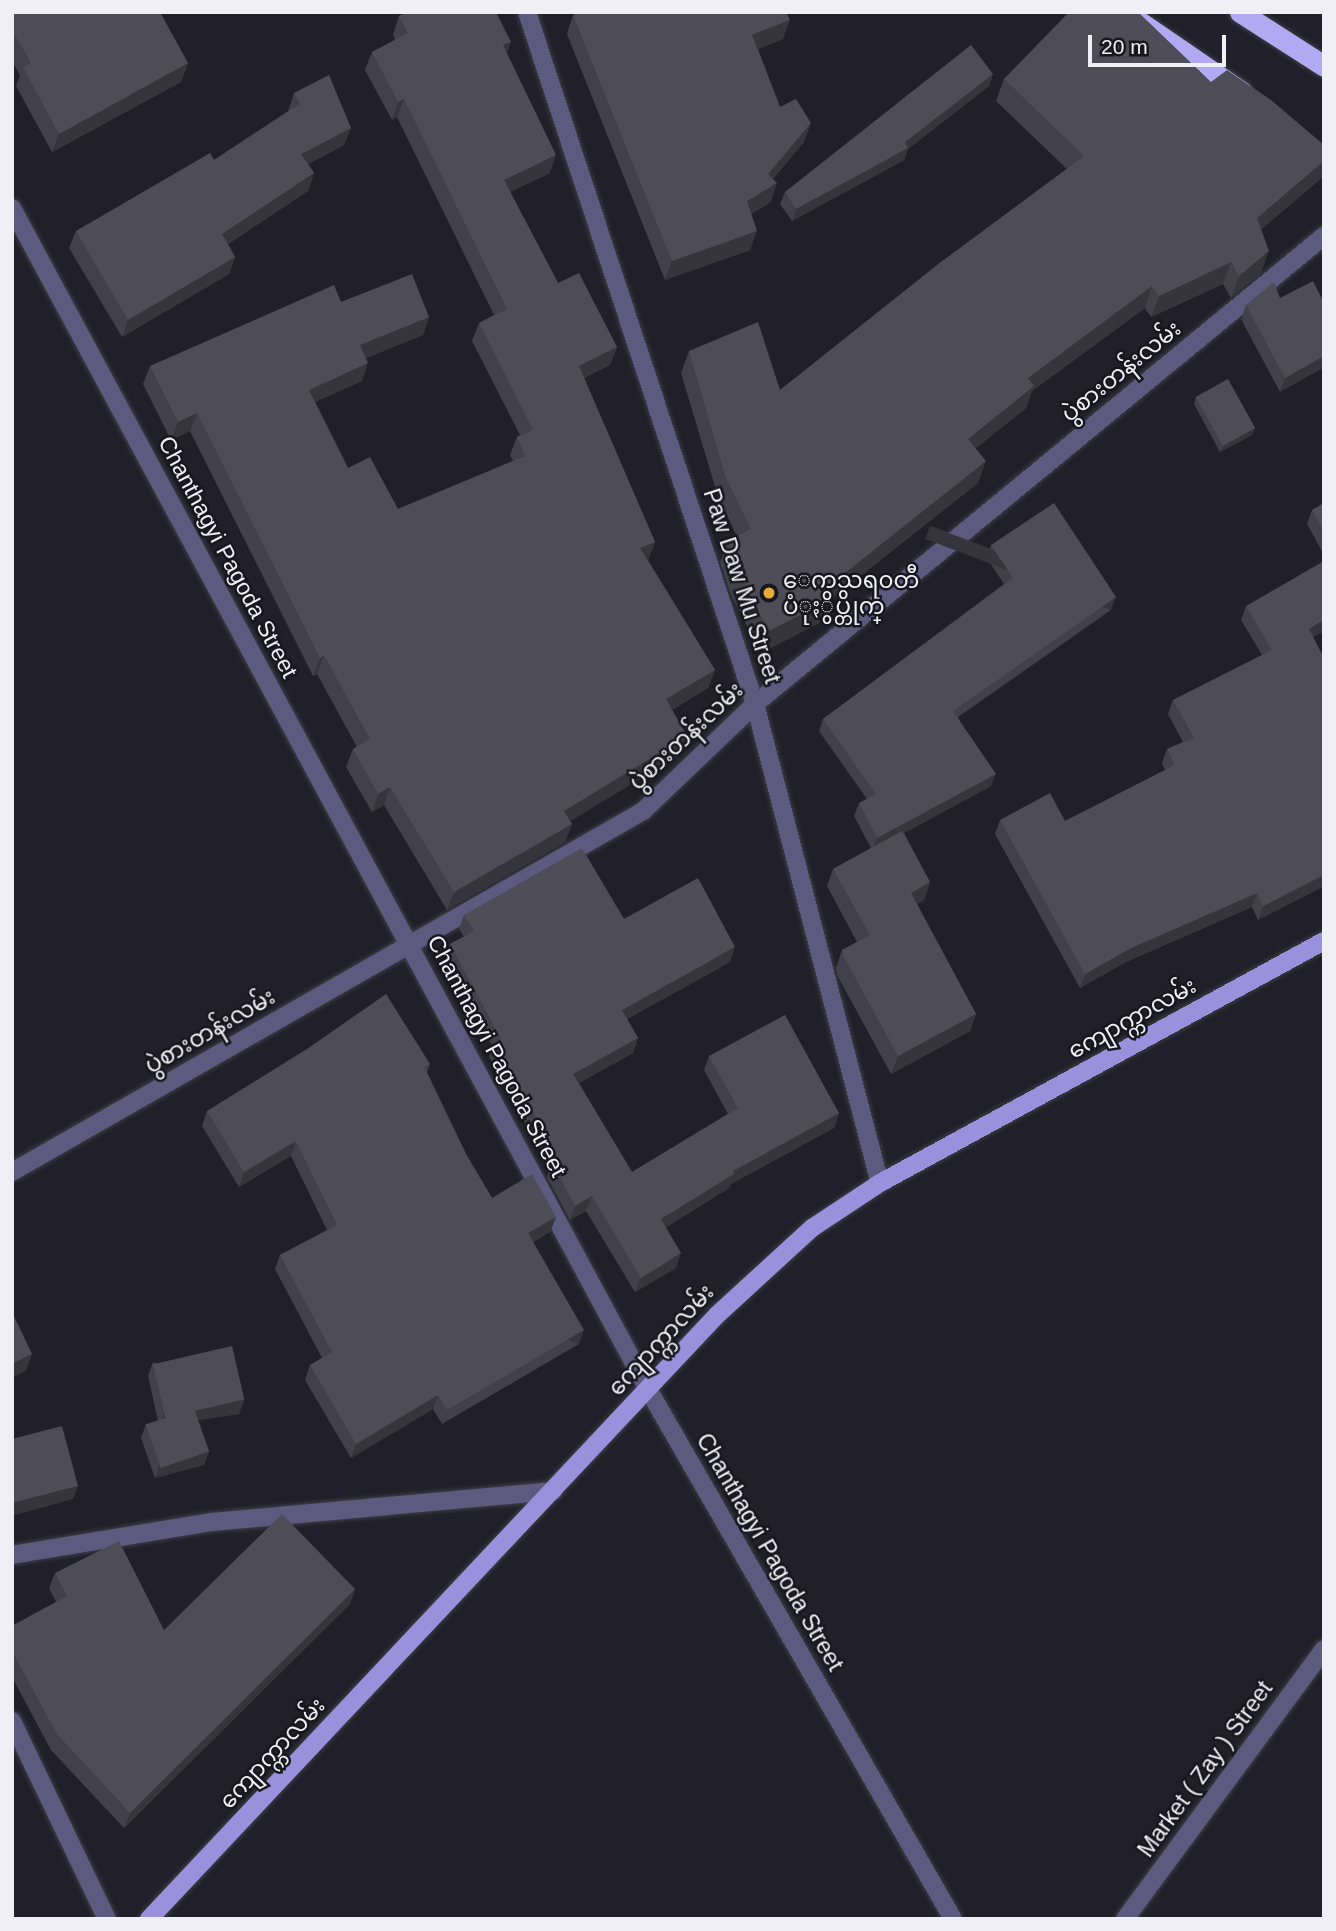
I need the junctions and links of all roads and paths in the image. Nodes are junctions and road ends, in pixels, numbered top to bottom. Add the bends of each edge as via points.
1 (527, 12) edge
2 (1125, 12) edge
3 (1240, 12) edge
4 (1324, 66) edge
5 (1258, 102) edge
6 (12, 208) edge
7 (1324, 236) edge
8 (755, 704) junction
9 (1324, 941) edge
10 (409, 944) junction
11 (12, 1172) edge
12 (880, 1183) junction
13 (648, 1390) junction
14 (554, 1491) junction
15 (12, 1555) edge
16 (1324, 1649) edge
17 (12, 1721) edge
18 (107, 1919) edge
19 (149, 1919) edge
20 (953, 1919) edge
21 (1125, 1919) edge

1 - 8 street, Paw Daw Mu Street
2 - 5 highway
3 - 4 highway
6 - 10 street, Chanthagyi Pagoda Street
7 - 8 street, ပွဲစားတန်းလမ်း
8 - 10 street, ပွဲစားတန်းလမ်း via 643,811
8 - 12 street, Paw Daw Mu Street
9 - 12 main road, ကျောက္ကာလမ်း
10 - 11 street, ပွဲစားတန်းလမ်း
10 - 13 street, Chanthagyi Pagoda Street
12 - 13 main road, ကျောက္ကာလမ်း via 812,1228 717,1315
13 - 14 main road, ကျောက္ကာလမ်း
13 - 20 street, Chanthagyi Pagoda Street
14 - 15 street via 212,1522
14 - 19 main road, ကျောက္ကာလမ်း
16 - 21 street, Market ( Zay ) Street
17 - 18 street

